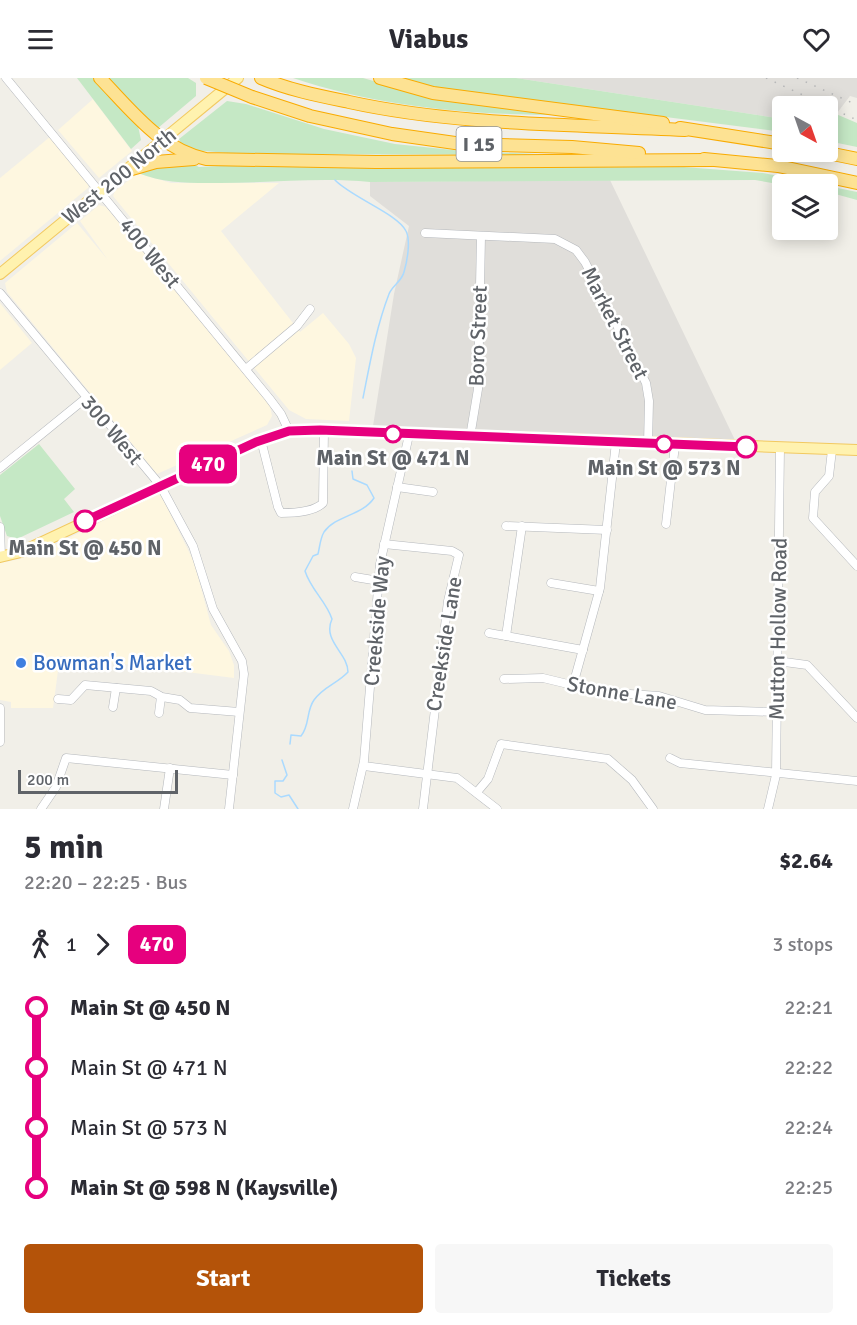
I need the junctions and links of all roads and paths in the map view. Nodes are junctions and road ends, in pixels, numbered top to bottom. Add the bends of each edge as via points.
1 (7, 78) edge
2 (100, 78) edge
3 (206, 78) edge
4 (238, 78) edge
5 (261, 78) edge
6 (380, 78) edge
7 (0, 85) edge
8 (685, 130) junction
9 (162, 141) junction
10 (772, 142) edge
11 (838, 155) edge
12 (207, 159) junction
13 (857, 159) edge
14 (711, 160) junction
15 (125, 171) junction
16 (857, 183) edge
17 (100, 191) junction
18 (424, 233) dead end
19 (481, 236) junction
20 (0, 274) edge
21 (0, 293) edge
22 (310, 309) dead end
23 (246, 369) junction
24 (86, 398) junction
25 (324, 430) junction
26 (289, 431) junction
27 (409, 435) junction
28 (470, 437) junction
29 (261, 440) junction
30 (616, 442) junction
31 (648, 444) junction
32 (675, 445) junction
33 (780, 448) junction
34 (832, 450) junction
35 (857, 450) edge
36 (0, 468) edge
37 (160, 486) junction
38 (397, 487) junction
39 (433, 492) dead end
40 (666, 524) dead end
41 (506, 526) dead end
42 (522, 526) junction
43 (0, 527) edge
44 (607, 530) junction
45 (384, 544) junction
46 (1, 556) edge
47 (857, 566) edge
48 (355, 577) dead end
49 (378, 582) junction
50 (551, 583) dead end
51 (599, 591) junction
52 (489, 633) dead end
53 (506, 636) junction
54 (583, 650) junction
55 (777, 661) junction
56 (504, 679) dead end
57 (573, 685) junction
58 (116, 688) junction
59 (161, 697) junction
60 (58, 699) dead end
61 (113, 707) dead end
62 (1, 709) edge
63 (239, 712) junction
64 (776, 712) junction
65 (159, 713) dead end
66 (857, 718) edge
67 (0, 742) edge
68 (670, 758) dead end
69 (364, 766) junction
70 (170, 768) junction
71 (426, 773) junction
72 (233, 775) junction
73 (776, 775) junction
74 (857, 781) edge
75 (477, 792) junction
76 (41, 809) edge
77 (164, 809) edge
78 (229, 809) edge
79 (353, 809) edge
80 (423, 809) edge
81 (497, 809) edge
82 (653, 809) edge
83 (768, 809) edge

1 - 7 street
1 - 17 street, 400 West
2 - 9 highway
3 - 14 highway, I 15, bridge via 310,116 381,132 462,144 572,147
4 - 9 main road, West 200 North
5 - 8 highway, I 15 via 400,113
6 - 8 highway via 433,93 658,121
8 - 10 highway, I 15
9 - 12 highway via 181,152
9 - 15 main road, West 200 North
11 - 13 highway
12 - 14 highway
12 - 15 highway via 156,162
14 - 16 highway, I 15 via 778,166
15 - 17 main road, West 200 North
17 - 20 main road, West 200 North
17 - 23 street, 400 West
18 - 19 street, Market Street
19 - 28 street, Boro Street via 478,389
19 - 31 street, Market Street via 555,239 576,250 646,383
21 - 24 street, 300 West
22 - 23 street via 297,326
23 - 26 street, 400 West via 281,414
24 - 36 street
24 - 37 street, 300 West
25 - 26 main road
25 - 27 main road
25 - 29 street via 323,503 318,508 281,513
26 - 29 main road
27 - 28 main road
27 - 38 street, Creekside Way
28 - 30 main road
29 - 37 main road
30 - 31 main road
30 - 44 street
31 - 32 main road
32 - 33 main road
32 - 40 street
33 - 34 main road
33 - 55 street, Mutton Hollow Road
34 - 35 main road
34 - 47 street via 829,476 816,492 812,513
37 - 46 main road via 21,552
37 - 63 street, 300 West via 189,538 213,609 242,661 245,684
38 - 39 street
38 - 45 street, Creekside Way
41 - 42 street
42 - 44 street
42 - 53 street
43 - 46 street
44 - 51 street
45 - 49 street, Creekside Way
45 - 71 street, Creekside Lane via 459,555 448,601
48 - 49 street
49 - 69 street, Creekside Way
50 - 51 street
51 - 54 street
52 - 53 street
53 - 54 street
54 - 57 street
55 - 64 street, Mutton Hollow Road
55 - 66 street via 807,665
56 - 57 street, Stonne Lane via 543,678
57 - 64 street, Stonne Lane via 601,692 659,696 705,710
58 - 59 street via 151,691
58 - 60 street via 85,685 71,700
58 - 61 street
59 - 63 street via 180,700 205,713
59 - 65 street
62 - 67 street
63 - 72 street, 300 West
64 - 73 street, Mutton Hollow Road
68 - 73 street via 680,763
69 - 71 street
69 - 79 street, Creekside Way
70 - 72 street
70 - 76 street via 66,758 56,787
70 - 77 street
71 - 75 street via 457,778
71 - 80 street, Creekside Lane
72 - 78 street, 300 West
73 - 74 street
73 - 83 street, Mutton Hollow Road
75 - 81 street
75 - 82 street via 488,779 501,744 608,759 632,780

